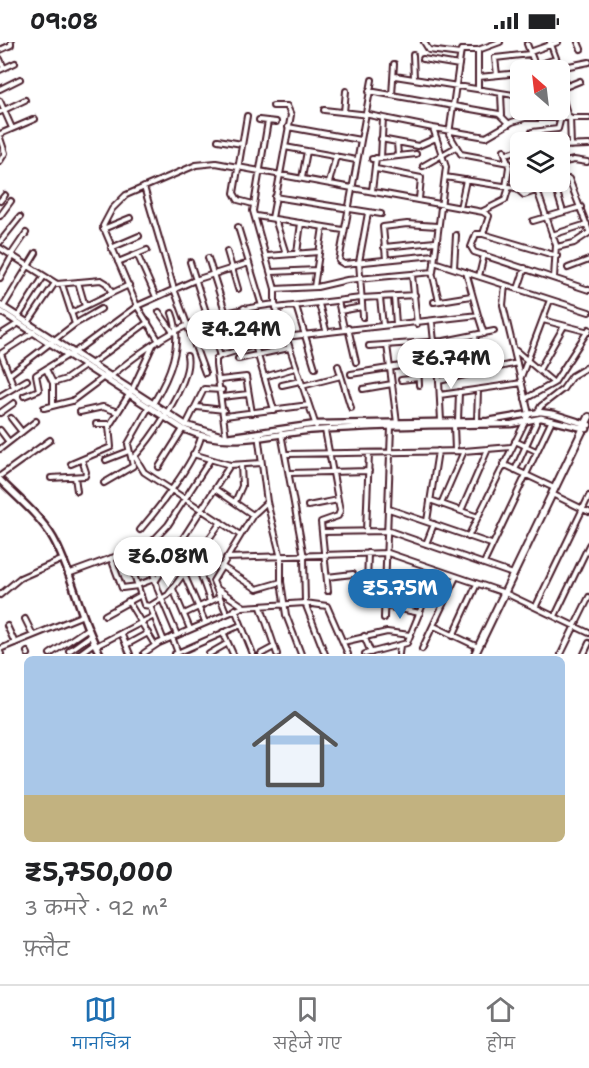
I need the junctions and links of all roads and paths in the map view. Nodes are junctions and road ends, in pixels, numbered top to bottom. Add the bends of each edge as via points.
1 (11, 42) edge
2 (424, 42) edge
3 (500, 42) edge
4 (558, 42) edge
5 (578, 42) edge
6 (550, 43) edge
7 (527, 44) dead end
8 (581, 49) dead end
9 (0, 50) edge
10 (478, 50) junction
11 (530, 53) junction
12 (460, 54) junction
13 (413, 56) dead end
14 (0, 59) edge
15 (423, 59) dead end
16 (556, 59) edge
17 (533, 60) edge
18 (589, 61) edge
19 (15, 63) dead end
20 (394, 64) dead end
21 (459, 64) junction
22 (570, 66) edge
23 (2, 69) edge
24 (510, 74) edge
25 (498, 75) junction
26 (395, 76) junction
27 (479, 77) junction
28 (414, 78) junction
29 (20, 79) dead end
30 (372, 80) dead end
31 (580, 81) dead end
32 (570, 84) edge
33 (455, 85) junction
34 (0, 89) edge
35 (478, 89) junction
36 (346, 91) dead end
37 (369, 91) junction
38 (501, 94) junction
39 (392, 95) junction
40 (510, 95) edge
41 (26, 100) dead end
42 (0, 101) edge
43 (273, 106) dead end
44 (452, 106) junction
45 (324, 110) dead end
46 (2, 111) edge
47 (344, 112) junction
48 (366, 114) junction
49 (502, 115) junction
50 (248, 117) dead end
51 (570, 117) edge
52 (35, 118) dead end
53 (383, 118) junction
54 (589, 118) edge
55 (258, 120) dead end
56 (520, 120) edge
57 (560, 120) edge
58 (268, 121) junction
59 (276, 122) dead end
60 (509, 124) junction
61 (288, 127) junction
62 (12, 128) junction
63 (434, 128) junction
64 (448, 131) junction
65 (532, 132) edge
66 (0, 136) edge
67 (436, 138) junction
68 (381, 139) junction
69 (218, 140) dead end
70 (360, 140) junction
71 (397, 142) junction
72 (242, 144) junction
73 (589, 145) edge
74 (570, 146) edge
75 (285, 147) junction
76 (456, 147) junction
77 (307, 151) junction
78 (510, 151) edge
79 (416, 154) dead end
80 (443, 155) junction
81 (336, 156) junction
82 (398, 156) junction
83 (376, 158) junction
84 (356, 160) junction
85 (0, 161) edge
86 (570, 161) edge
87 (587, 162) dead end
88 (509, 163) junction
89 (238, 166) junction
90 (423, 166) dead end
91 (259, 169) junction
92 (376, 169) junction
93 (280, 174) junction
94 (445, 177) junction
95 (302, 178) junction
96 (570, 179) edge
97 (466, 180) junction
98 (329, 183) junction
99 (351, 186) junction
100 (144, 187) junction
101 (508, 187) junction
102 (372, 191) junction
103 (538, 192) edge
104 (557, 192) edge
105 (5, 195) dead end
106 (275, 196) junction
107 (419, 200) junction
108 (0, 201) edge
109 (11, 201) dead end
110 (253, 204) junction
111 (439, 204) junction
112 (581, 207) junction
113 (460, 208) junction
114 (347, 210) junction
115 (483, 212) junction
116 (563, 212) junction
117 (368, 213) junction
118 (381, 214) dead end
119 (0, 216) edge
120 (255, 216) junction
121 (20, 217) dead end
122 (130, 218) dead end
123 (273, 218) junction
124 (546, 218) junction
125 (533, 221) dead end
126 (301, 223) junction
127 (587, 224) junction
128 (437, 226) junction
129 (238, 227) dead end
130 (323, 227) junction
131 (103, 229) junction
132 (343, 230) junction
133 (589, 232) edge
134 (26, 233) dead end
135 (483, 234) junction
136 (456, 235) dead end
137 (552, 235) junction
138 (139, 236) dead end
139 (0, 242) edge
140 (435, 242) junction
141 (384, 247) junction
142 (556, 247) junction
143 (0, 248) edge
144 (111, 248) junction
145 (147, 250) dead end
146 (227, 251) dead end
147 (320, 252) junction
148 (36, 253) dead end
149 (297, 253) junction
150 (136, 254) junction
151 (286, 254) junction
152 (434, 255) junction
153 (484, 255) junction
154 (12, 256) junction
155 (267, 256) junction
156 (557, 256) junction
157 (208, 258) dead end
158 (386, 259) junction
159 (589, 260) edge
160 (118, 262) junction
161 (190, 262) dead end
162 (358, 262) junction
163 (434, 262) junction
164 (249, 263) junction
165 (27, 266) junction
166 (232, 268) junction
167 (454, 268) junction
168 (525, 268) junction
169 (568, 268) dead end
170 (317, 270) junction
171 (272, 272) junction
172 (466, 272) junction
173 (432, 273) junction
174 (214, 274) junction
175 (412, 275) junction
176 (44, 276) junction
177 (479, 276) junction
178 (0, 278) edge
179 (554, 278) junction
180 (358, 279) junction
181 (195, 280) junction
182 (78, 282) junction
183 (55, 283) junction
184 (62, 284) junction
185 (129, 285) junction
186 (505, 285) junction
187 (314, 287) junction
188 (174, 289) junction
189 (238, 289) dead end
190 (275, 289) junction
191 (518, 289) junction
192 (589, 290) edge
193 (112, 293) junction
194 (415, 296) junction
195 (472, 296) junction
196 (156, 297) junction
197 (394, 297) junction
198 (361, 298) junction
199 (380, 298) junction
200 (550, 300) junction
201 (338, 301) junction
202 (319, 304) junction
203 (86, 306) junction
204 (137, 306) junction
205 (262, 306) junction
206 (276, 306) junction
207 (296, 306) junction
208 (362, 307) junction
209 (1, 308) edge
210 (244, 308) junction
211 (101, 309) dead end
212 (225, 311) junction
213 (340, 311) junction
214 (159, 312) dead end
215 (589, 312) edge
216 (172, 313) dead end
217 (71, 314) junction
218 (478, 315) junction
219 (207, 316) junction
220 (363, 317) dead end
221 (19, 320) junction
222 (543, 320) junction
223 (148, 322) junction
224 (432, 322) junction
225 (75, 324) junction
226 (188, 324) junction
227 (396, 324) junction
228 (417, 324) junction
229 (28, 325) junction
230 (382, 325) junction
231 (564, 326) junction
232 (249, 327) junction
233 (346, 328) junction
234 (178, 329) junction
235 (326, 330) junction
236 (34, 332) junction
237 (172, 332) junction
238 (494, 332) dead end
239 (588, 332) edge
240 (305, 333) junction
241 (484, 334) junction
242 (0, 335) edge
243 (285, 336) junction
244 (475, 336) junction
245 (213, 338) junction
246 (159, 341) junction
247 (52, 342) junction
248 (434, 342) junction
249 (254, 343) junction
250 (153, 345) junction
251 (387, 345) junction
252 (369, 346) dead end
253 (289, 348) junction
254 (514, 350) junction
255 (489, 352) dead end
256 (1, 354) edge
257 (70, 354) junction
258 (478, 354) junction
259 (257, 355) junction
260 (187, 356) dead end
261 (220, 356) junction
262 (238, 359) dead end
263 (528, 360) junction
264 (438, 361) junction
265 (356, 362) dead end
266 (418, 363) junction
267 (517, 363) junction
268 (88, 365) junction
269 (338, 366) dead end
270 (589, 366) edge
271 (389, 367) junction
272 (295, 368) junction
273 (315, 368) dead end
274 (46, 369) junction
275 (539, 369) junction
276 (205, 373) dead end
277 (10, 374) junction
278 (351, 374) dead end
279 (264, 376) junction
280 (341, 376) junction
281 (107, 377) junction
282 (521, 377) junction
283 (419, 378) junction
284 (27, 380) dead end
285 (220, 380) junction
286 (401, 380) dead end
287 (439, 381) junction
288 (554, 382) junction
289 (53, 383) junction
290 (522, 383) junction
291 (301, 384) junction
292 (392, 384) junction
293 (282, 385) dead end
294 (419, 385) dead end
295 (0, 386) edge
296 (14, 387) junction
297 (363, 388) dead end
298 (222, 390) junction
299 (478, 390) junction
300 (6, 392) junction
301 (131, 392) junction
302 (459, 392) junction
303 (249, 394) junction
304 (440, 395) junction
305 (0, 396) edge
306 (24, 396) dead end
307 (222, 397) junction
308 (525, 399) junction
309 (14, 403) dead end
310 (52, 405) junction
311 (309, 405) junction
312 (151, 406) junction
313 (197, 407) junction
314 (44, 408) dead end
315 (351, 408) dead end
316 (224, 410) junction
317 (274, 410) junction
318 (80, 412) dead end
319 (118, 412) junction
320 (0, 413) edge
321 (252, 413) junction
322 (165, 414) junction
323 (529, 414) junction
324 (538, 415) junction
325 (225, 416) junction
326 (11, 418) dead end
327 (553, 418) junction
328 (36, 421) dead end
329 (441, 421) junction
330 (477, 421) junction
331 (525, 422) junction
332 (456, 423) junction
333 (96, 424) dead end
334 (110, 424) junction
335 (398, 424) junction
336 (587, 425) edge
337 (184, 427) junction
338 (317, 427) junction
339 (391, 427) junction
340 (0, 429) edge
341 (325, 430) junction
342 (22, 432) junction
343 (281, 432) junction
344 (258, 436) junction
345 (201, 437) junction
346 (227, 439) junction
347 (50, 440) dead end
348 (515, 441) junction
349 (9, 442) junction
350 (512, 447) junction
351 (526, 447) junction
352 (0, 449) edge
353 (488, 449) junction
354 (129, 451) junction
355 (438, 451) junction
356 (454, 451) junction
357 (464, 451) junction
358 (536, 451) junction
359 (391, 452) junction
360 (328, 453) junction
361 (369, 453) junction
362 (194, 454) junction
363 (286, 454) junction
364 (134, 458) junction
365 (82, 460) junction
366 (106, 460) dead end
367 (210, 460) junction
368 (71, 464) dead end
369 (261, 464) junction
370 (503, 464) junction
371 (230, 465) junction
372 (241, 465) junction
373 (159, 467) dead end
374 (515, 470) junction
375 (331, 471) junction
376 (369, 471) junction
377 (290, 473) junction
378 (525, 474) junction
379 (75, 477) junction
380 (51, 478) dead end
381 (0, 479) edge
382 (104, 483) dead end
383 (170, 489) junction
384 (215, 489) junction
385 (77, 491) dead end
386 (554, 493) junction
387 (589, 496) edge
388 (185, 500) junction
389 (430, 500) junction
390 (234, 501) junction
391 (338, 501) junction
392 (267, 502) junction
393 (441, 504) junction
394 (308, 506) dead end
395 (389, 509) junction
396 (583, 509) junction
397 (202, 511) junction
398 (461, 511) junction
399 (589, 512) edge
400 (253, 515) junction
401 (478, 517) junction
402 (427, 521) junction
403 (221, 522) junction
404 (434, 524) junction
405 (140, 530) dead end
406 (366, 531) junction
407 (389, 531) junction
408 (322, 532) junction
409 (240, 534) junction
410 (468, 537) junction
411 (426, 544) junction
412 (491, 544) junction
413 (589, 544) edge
414 (145, 546) junction
415 (127, 553) junction
416 (368, 553) junction
417 (388, 553) junction
418 (325, 555) junction
419 (304, 557) junction
420 (111, 558) junction
421 (226, 558) junction
422 (281, 558) junction
423 (61, 560) junction
424 (193, 563) junction
425 (484, 563) junction
426 (221, 566) junction
427 (67, 574) junction
428 (184, 574) junction
429 (353, 574) dead end
430 (513, 575) junction
431 (327, 577) junction
432 (456, 577) junction
433 (387, 579) junction
434 (155, 581) junction
435 (281, 582) junction
436 (477, 584) junction
437 (367, 585) dead end
438 (138, 586) junction
439 (216, 588) junction
440 (172, 589) junction
441 (328, 591) dead end
442 (428, 591) junction
443 (506, 594) junction
444 (0, 595) edge
445 (141, 595) junction
446 (448, 596) junction
447 (220, 597) junction
448 (589, 597) edge
449 (128, 601) junction
450 (163, 601) junction
451 (210, 601) junction
452 (305, 603) junction
453 (285, 604) junction
454 (150, 606) junction
455 (261, 606) junction
456 (385, 606) junction
457 (536, 606) junction
458 (198, 607) junction
459 (243, 607) junction
460 (235, 609) junction
461 (226, 612) junction
462 (420, 613) junction
463 (184, 614) junction
464 (105, 615) dead end
465 (81, 616) junction
466 (154, 616) junction
467 (555, 616) junction
468 (384, 618) dead end
469 (25, 619) dead end
470 (205, 622) junction
471 (141, 623) junction
472 (241, 625) junction
473 (7, 626) dead end
474 (434, 626) junction
475 (575, 626) junction
476 (87, 629) junction
477 (190, 629) junction
478 (223, 632) junction
479 (121, 633) junction
480 (148, 633) junction
481 (589, 633) edge
482 (177, 635) junction
483 (410, 635) junction
484 (33, 636) junction
485 (90, 636) junction
486 (364, 636) junction
487 (453, 636) junction
488 (172, 637) junction
489 (164, 641) junction
490 (343, 642) junction
491 (15, 643) junction
492 (228, 643) junction
493 (589, 643) edge
494 (94, 645) junction
495 (126, 645) junction
496 (155, 645) junction
497 (400, 645) junction
498 (274, 647) junction
499 (422, 649) dead end
500 (69, 651) dead end
501 (0, 652) edge
502 (144, 652) edge
503 (478, 652) edge
504 (177, 653) edge
505 (369, 653) edge
506 (50, 654) edge
507 (78, 654) edge
508 (100, 654) edge
509 (130, 654) edge
510 (209, 654) edge
511 (233, 654) edge
512 (253, 654) edge
513 (261, 654) edge
514 (277, 654) edge
515 (302, 654) edge
516 (325, 654) edge
517 (348, 654) edge
518 (399, 654) edge
519 (561, 654) edge
520 (584, 654) edge

1 - 9 street
2 - 12 street via 429,50
3 - 10 street
4 - 6 street
5 - 8 street
6 - 11 street
6 - 16 street
7 - 11 street
10 - 12 street via 463,49
10 - 27 street
11 - 17 street
11 - 25 street via 495,58
12 - 21 street
13 - 28 street
14 - 23 street
15 - 21 street
18 - 22 street
19 - 23 street
20 - 26 street
21 - 33 street
24 - 25 street
25 - 27 street
26 - 28 street
26 - 39 street
27 - 35 street
28 - 33 street
29 - 34 street
30 - 37 street
31 - 32 street
33 - 35 street
33 - 44 street
35 - 38 street
36 - 47 street
37 - 39 street
37 - 48 street
38 - 40 street
38 - 49 street
39 - 44 street
41 - 46 street
42 - 46 street
43 - 61 street via 288,107
44 - 49 street
44 - 64 street
45 - 47 street
46 - 62 street
47 - 48 street
48 - 53 street
48 - 70 street
49 - 60 street
50 - 72 street
51 - 54 street
52 - 62 street
53 - 63 street
53 - 68 street
55 - 58 street
56 - 60 street
57 - 65 street via 558,129
58 - 59 street
58 - 91 street
60 - 64 street via 486,137
61 - 70 street
61 - 75 street
62 - 66 street
63 - 64 street
63 - 67 street
64 - 76 street
66 - 85 street via 5,153
67 - 71 street via 418,146
67 - 80 street
68 - 71 street
68 - 83 street
69 - 72 street
70 - 84 street
71 - 82 street
72 - 89 street
73 - 74 street
75 - 77 street
75 - 93 street
76 - 80 street
76 - 88 street via 467,156
77 - 81 street
77 - 95 street
78 - 88 street via 505,152
79 - 82 street
80 - 90 street
80 - 94 street
81 - 84 street
81 - 98 street
82 - 83 street
83 - 92 street
84 - 99 street
86 - 87 street
88 - 101 street
89 - 91 street
89 - 100 street via 203,163
89 - 110 street via 235,196
91 - 93 street
91 - 110 street
92 - 102 street
92 - 107 street via 421,178
93 - 95 street
93 - 106 street
94 - 97 street
94 - 111 street
95 - 98 street
96 - 112 street
97 - 101 street
97 - 113 street
98 - 99 street
99 - 102 street
99 - 114 street
100 - 131 street via 121,198
100 - 188 street
101 - 115 street via 505,200
102 - 107 street
103 - 124 street
104 - 116 street
105 - 108 street
106 - 114 street
106 - 123 street
107 - 111 street
109 - 119 street
110 - 120 street
111 - 113 street
111 - 128 street
112 - 116 street
112 - 127 street
113 - 115 street
114 - 117 street
114 - 132 street
115 - 135 street via 489,216
116 - 124 street
117 - 118 street
117 - 162 street
120 - 123 street
120 - 155 street
121 - 139 street
122 - 131 street
123 - 126 street
123 - 151 street
124 - 125 street
124 - 137 street
126 - 130 street
126 - 149 street
127 - 133 street
127 - 137 street
128 - 140 street
128 - 141 street via 385,226
129 - 164 street
130 - 132 street
130 - 147 street
131 - 144 street
132 - 162 street via 339,261
133 - 142 street via 574,243
134 - 154 street
135 - 153 street via 476,233 471,247
135 - 156 street
136 - 167 street
137 - 142 street
138 - 144 street
140 - 141 street
140 - 152 street
141 - 158 street
142 - 156 street
143 - 154 street
144 - 160 street
145 - 150 street
146 - 166 street
147 - 149 street
147 - 170 street
148 - 165 street
149 - 151 street
150 - 160 street
150 - 196 street
151 - 155 street
152 - 158 street
152 - 163 street
153 - 168 street
153 - 177 street
154 - 165 street
154 - 178 street
155 - 171 street
156 - 179 street
157 - 174 street
158 - 162 street
159 - 169 street
160 - 185 street
161 - 181 street
162 - 180 street
163 - 167 street
163 - 173 street
164 - 166 street
164 - 205 street
165 - 176 street
165 - 209 street
166 - 174 street
166 - 189 street
167 - 172 street
168 - 179 street
168 - 191 street
170 - 171 street
170 - 187 street
171 - 190 street
172 - 177 street
172 - 195 street
173 - 175 street
173 - 195 street via 436,302
174 - 181 street
174 - 212 street
175 - 180 street
175 - 194 street
176 - 183 street
176 - 221 street
177 - 186 street
179 - 192 street
180 - 187 street
180 - 198 street
181 - 188 street
181 - 219 street
182 - 184 street
182 - 193 street via 104,281
182 - 203 street
183 - 184 street
183 - 229 street
184 - 217 street
185 - 193 street
185 - 204 street
186 - 191 street
186 - 254 street via 503,306
187 - 190 street
188 - 196 street
188 - 226 street
190 - 206 street
191 - 200 street
193 - 203 street
194 - 197 street
194 - 228 street
195 - 218 street
196 - 204 street
197 - 199 street
197 - 227 street
198 - 199 street
198 - 201 street
198 - 208 street
199 - 230 street
200 - 215 street
200 - 222 street
201 - 202 street
201 - 213 street
202 - 207 street
202 - 235 street
203 - 217 street
204 - 223 street
204 - 257 street
205 - 206 street
205 - 210 street
206 - 207 street
206 - 243 street
207 - 240 street
208 - 213 street
208 - 220 street
209 - 221 street
210 - 212 street
210 - 232 street
211 - 225 street
212 - 219 street
213 - 233 street
214 - 237 street
216 - 234 street
217 - 225 street
218 - 224 street
218 - 241 street
219 - 226 street
219 - 245 street
221 - 229 street
221 - 242 street
222 - 231 street
222 - 263 street
223 - 246 street
223 - 268 street
224 - 228 street
224 - 248 street
225 - 247 street
226 - 234 street
226 - 276 street
227 - 228 street
227 - 230 street
229 - 236 street
229 - 247 street
230 - 233 street
231 - 239 street
231 - 275 street
232 - 245 street
232 - 249 street
233 - 235 street
233 - 265 street
234 - 237 street
234 - 312 street via 174,359
235 - 240 street
236 - 247 street
236 - 256 street
237 - 246 street
238 - 241 street
239 - 288 street
240 - 243 street
240 - 273 street
241 - 244 street
243 - 249 street
243 - 253 street
244 - 248 street
244 - 258 street
245 - 261 street
246 - 250 street
247 - 257 street
247 - 277 street
248 - 251 street
249 - 259 street
249 - 261 street
250 - 281 street
250 - 301 street
251 - 252 street
251 - 271 street
253 - 259 street
253 - 272 street
254 - 263 street
254 - 267 street
255 - 258 street
256 - 277 street
257 - 268 street
257 - 274 street
258 - 264 street
259 - 262 street
259 - 279 street
260 - 322 street via 188,369
261 - 285 street via 216,360
263 - 275 street
263 - 282 street
264 - 266 street
264 - 287 street
266 - 271 street
266 - 283 street
267 - 282 street
267 - 287 street
268 - 281 street
268 - 289 street
269 - 280 street
270 - 324 street via 572,376 567,386 541,406
271 - 278 street
271 - 292 street
272 - 279 street
272 - 291 street
274 - 289 street
274 - 306 street via 36,377 39,390
275 - 288 street
277 - 296 street
279 - 317 street
280 - 291 street
280 - 315 street
281 - 301 street
281 - 310 street via 72,401
282 - 290 street
283 - 286 street
283 - 294 street
284 - 296 street
285 - 298 street
285 - 303 street via 246,377
287 - 304 street
288 - 308 street
289 - 310 street
290 - 299 street
290 - 308 street
291 - 293 street
291 - 311 street
292 - 297 street
292 - 335 street
295 - 300 street
296 - 300 street
298 - 307 street
298 - 313 street via 204,389
299 - 302 street
299 - 330 street
300 - 305 street
301 - 312 street
301 - 319 street
302 - 304 street
302 - 332 street
303 - 307 street
303 - 321 street
304 - 329 street
307 - 316 street
308 - 323 street
309 - 320 street
310 - 314 street
311 - 317 street
311 - 338 street
312 - 322 street
312 - 354 street via 130,439
313 - 316 street
313 - 337 street
316 - 325 street
317 - 321 street
318 - 319 street via 103,407
319 - 334 street
321 - 325 street
322 - 337 street
322 - 364 street
323 - 324 street
323 - 330 street
323 - 331 street
324 - 327 street
324 - 331 street
324 - 336 street via 554,414
324 - 351 street
325 - 346 street
326 - 342 street
327 - 336 street
327 - 358 street
328 - 342 street
329 - 332 street
329 - 335 street
330 - 332 street
331 - 332 street
331 - 348 street
332 - 335 street
332 - 356 street
333 - 334 street
334 - 365 street via 111,447
335 - 338 street
335 - 339 street
336 - 386 main road
337 - 345 street
337 - 346 street
337 - 373 street
338 - 341 street
338 - 343 street
339 - 341 street
339 - 359 street
340 - 349 street
341 - 360 street
342 - 349 street
343 - 344 street
343 - 363 street
344 - 346 street
344 - 369 street
345 - 346 street
345 - 362 street
347 - 381 street
348 - 350 street
348 - 351 street
349 - 352 street
350 - 353 street
350 - 370 street
351 - 358 street
351 - 374 street
353 - 357 street
353 - 398 street
354 - 364 street
354 - 366 street
355 - 356 street
355 - 359 street
355 - 389 street
356 - 357 street
357 - 393 street
358 - 378 street
359 - 361 street
359 - 395 street
360 - 361 street
360 - 363 street
360 - 375 street
361 - 376 street
362 - 367 street
362 - 383 street
363 - 377 street
364 - 382 street via 133,466
364 - 383 street via 144,472
365 - 368 street
365 - 379 street via 86,475
367 - 371 street
367 - 388 street
369 - 372 street
369 - 392 street
370 - 374 street
370 - 401 street
371 - 372 street
371 - 384 street
372 - 390 street via 242,486
374 - 378 street
375 - 376 street
375 - 377 street
375 - 391 street
376 - 406 street
377 - 419 street
378 - 386 street
378 - 412 street
379 - 380 street
379 - 385 street
381 - 423 main road via 44,524
383 - 388 street
383 - 405 street
384 - 390 street
384 - 397 street
386 - 396 street
386 - 430 main road
386 - 443 main road
387 - 396 street
388 - 397 street
388 - 414 street via 161,534
389 - 393 street
389 - 402 street
390 - 400 street
391 - 394 street
391 - 408 street via 340,515 322,521
392 - 400 street
392 - 422 street
393 - 398 street
395 - 402 street
395 - 407 street
396 - 399 street
396 - 457 street
397 - 403 street
397 - 434 street
398 - 401 street
400 - 409 street
401 - 410 street
402 - 404 street
403 - 409 street
403 - 424 street
404 - 410 street
404 - 411 street
406 - 407 street
406 - 408 street
407 - 411 street
407 - 417 street
408 - 418 street
409 - 421 street
410 - 412 street
411 - 425 street
412 - 425 street
413 - 467 street
414 - 415 street
414 - 434 street
415 - 420 street
415 - 438 street
416 - 417 street
416 - 418 street
416 - 437 street
417 - 432 street
417 - 433 street
418 - 419 street
418 - 431 street
419 - 422 street
419 - 452 street
420 - 427 street
420 - 438 street via 122,588
421 - 422 street
421 - 426 street
422 - 435 street
423 - 427 main road
423 - 444 street via 20,578
424 - 428 street
424 - 451 street
425 - 430 street
426 - 435 street via 257,589
426 - 439 street via 213,581
427 - 465 main road
428 - 440 street
428 - 458 street
429 - 431 street
430 - 443 main road
431 - 441 street
432 - 436 street
432 - 446 street
433 - 442 street
433 - 456 street
434 - 438 street
434 - 450 street
435 - 453 street
436 - 443 street
436 - 487 street
438 - 445 street
439 - 447 street
439 - 459 street
440 - 450 street
440 - 463 street
442 - 446 street
442 - 462 street
443 - 457 street
443 - 503 main road
445 - 449 street
445 - 454 street via 145,606
446 - 474 street
447 - 451 street
447 - 461 street
448 - 475 street
449 - 464 street
449 - 471 street
450 - 454 street
450 - 482 street
451 - 458 street
452 - 453 street
452 - 490 street via 327,606
452 - 516 street
453 - 455 street
453 - 515 street
454 - 466 street
455 - 459 street
455 - 498 street
456 - 462 street
456 - 468 street
457 - 467 street
458 - 463 street
458 - 470 street
459 - 460 street
460 - 461 street
460 - 472 street
461 - 470 street
462 - 483 street
463 - 477 street
465 - 476 main road
465 - 484 street
466 - 471 street
466 - 489 street
467 - 475 street
469 - 484 street
470 - 477 street
471 - 479 street
471 - 480 street
472 - 478 street
472 - 512 street
473 - 491 street
474 - 487 street
474 - 499 street
475 - 481 street
475 - 519 street
476 - 485 main road
476 - 506 street
477 - 482 street
478 - 492 street
478 - 504 street
479 - 494 street
479 - 495 street
480 - 495 street
480 - 496 street
482 - 488 street
483 - 486 street via 396,632
483 - 497 street
484 - 491 street
485 - 494 main road
485 - 500 street
486 - 490 street
486 - 505 street
487 - 503 street
488 - 489 street
488 - 504 street
489 - 496 street
490 - 517 street
491 - 501 street
492 - 510 street
492 - 511 street
493 - 520 street
494 - 507 street
494 - 508 main road
495 - 509 street
496 - 502 street
497 - 505 street
497 - 518 street
498 - 513 street
498 - 514 street

